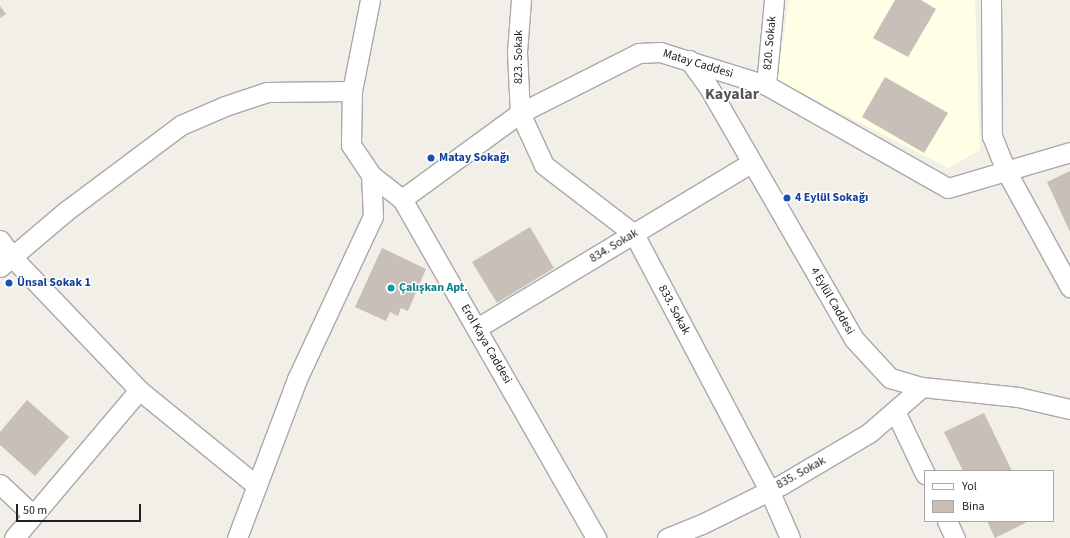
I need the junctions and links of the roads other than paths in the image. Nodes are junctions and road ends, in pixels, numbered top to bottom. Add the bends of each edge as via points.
1 (370, 0) edge
2 (521, 0) edge
3 (774, 0) edge
4 (991, 0) edge
5 (689, 60) junction
6 (766, 85) junction
7 (352, 90) junction
8 (520, 113) junction
9 (1070, 152) edge
10 (751, 163) junction
11 (1005, 169) junction
12 (371, 175) junction
13 (402, 199) junction
14 (634, 234) junction
15 (0, 240) edge
16 (6, 262) edge
17 (1070, 287) edge
18 (477, 328) junction
19 (922, 387) junction
20 (139, 390) junction
21 (1070, 408) edge
22 (895, 411) junction
23 (924, 472) edge
24 (0, 484) edge
25 (257, 486) junction
26 (769, 490) junction
27 (33, 515) junction
28 (947, 522) edge
29 (240, 537) edge
30 (14, 538) edge
31 (596, 538) edge
32 (667, 538) edge
33 (790, 538) edge
34 (955, 538) edge

1 - 7 street, Erol Kaya Caddesi
2 - 8 street, 823. Sokak via 517,52
3 - 6 street, 820. Sokak
4 - 11 street via 992,136
5 - 6 street, Matay Caddesi
5 - 8 street, Matay Caddesi via 660,52 639,53
5 - 10 street, 4 Eylül Caddesi via 708,86
6 - 11 street, Matay Caddesi via 948,188
7 - 12 street, Erol Kaya Caddesi via 351,145
7 - 16 street via 267,92 181,125 66,211
8 - 13 street, Matay Caddesi
8 - 14 street, 833. Sokak via 544,165
9 - 11 street, Matay Caddesi
10 - 14 street, 834. Sokak
10 - 19 street, 4 Eylül Caddesi via 854,339 890,378
11 - 17 street
12 - 13 street, Erol Kaya Caddesi
12 - 25 street via 373,216 298,379
13 - 18 street, Erol Kaya Caddesi
14 - 18 street, 834. Sokak
14 - 26 street, 833. Sokak
15 - 16 street
16 - 20 street
18 - 31 street, Erol Kaya Caddesi
19 - 21 street, 4 Eylül Caddesi via 1018,397
19 - 22 street, 835. Sokak
20 - 25 street
20 - 27 street
22 - 23 street
22 - 26 street, 835. Sokak via 869,433
24 - 27 street
25 - 29 street
26 - 32 street, 835. Sokak via 702,524
26 - 33 street, 833. Sokak
27 - 30 street
28 - 34 street

